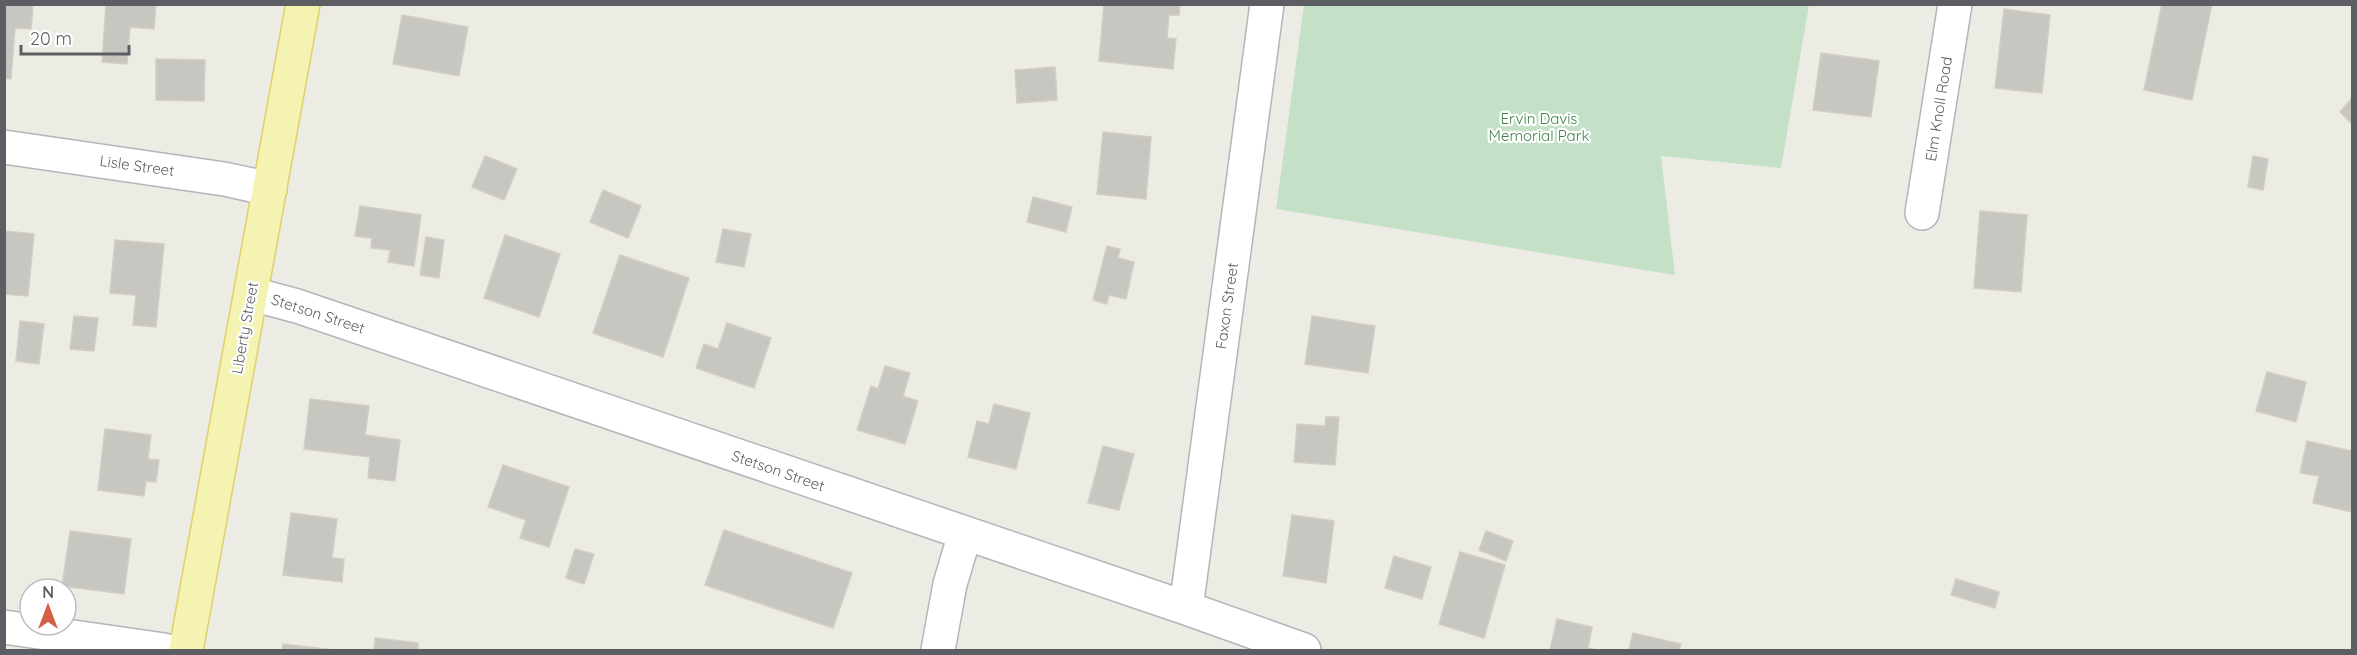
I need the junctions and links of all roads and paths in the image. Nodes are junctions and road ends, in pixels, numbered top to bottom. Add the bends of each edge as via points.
1 (303, 4) edge
2 (1267, 4) edge
3 (1955, 4) edge
4 (4, 147) edge
5 (270, 189) junction
6 (1922, 213) dead end
7 (252, 294) junction
8 (965, 534) junction
9 (1186, 608) junction
10 (4, 627) edge
11 (164, 651) edge
12 (186, 651) edge
13 (938, 651) edge
14 (1304, 651) edge

1 - 5 main road, Liberty Street
2 - 9 street, Faxon Street
3 - 6 street, Elm Knoll Road
4 - 5 street, Lisle Street
5 - 7 main road, Liberty Street
7 - 8 street, Stetson Street
7 - 12 main road, Liberty Street
8 - 9 street, Stetson Street
8 - 13 street via 950,584
9 - 14 street, Stetson Street
10 - 11 street

